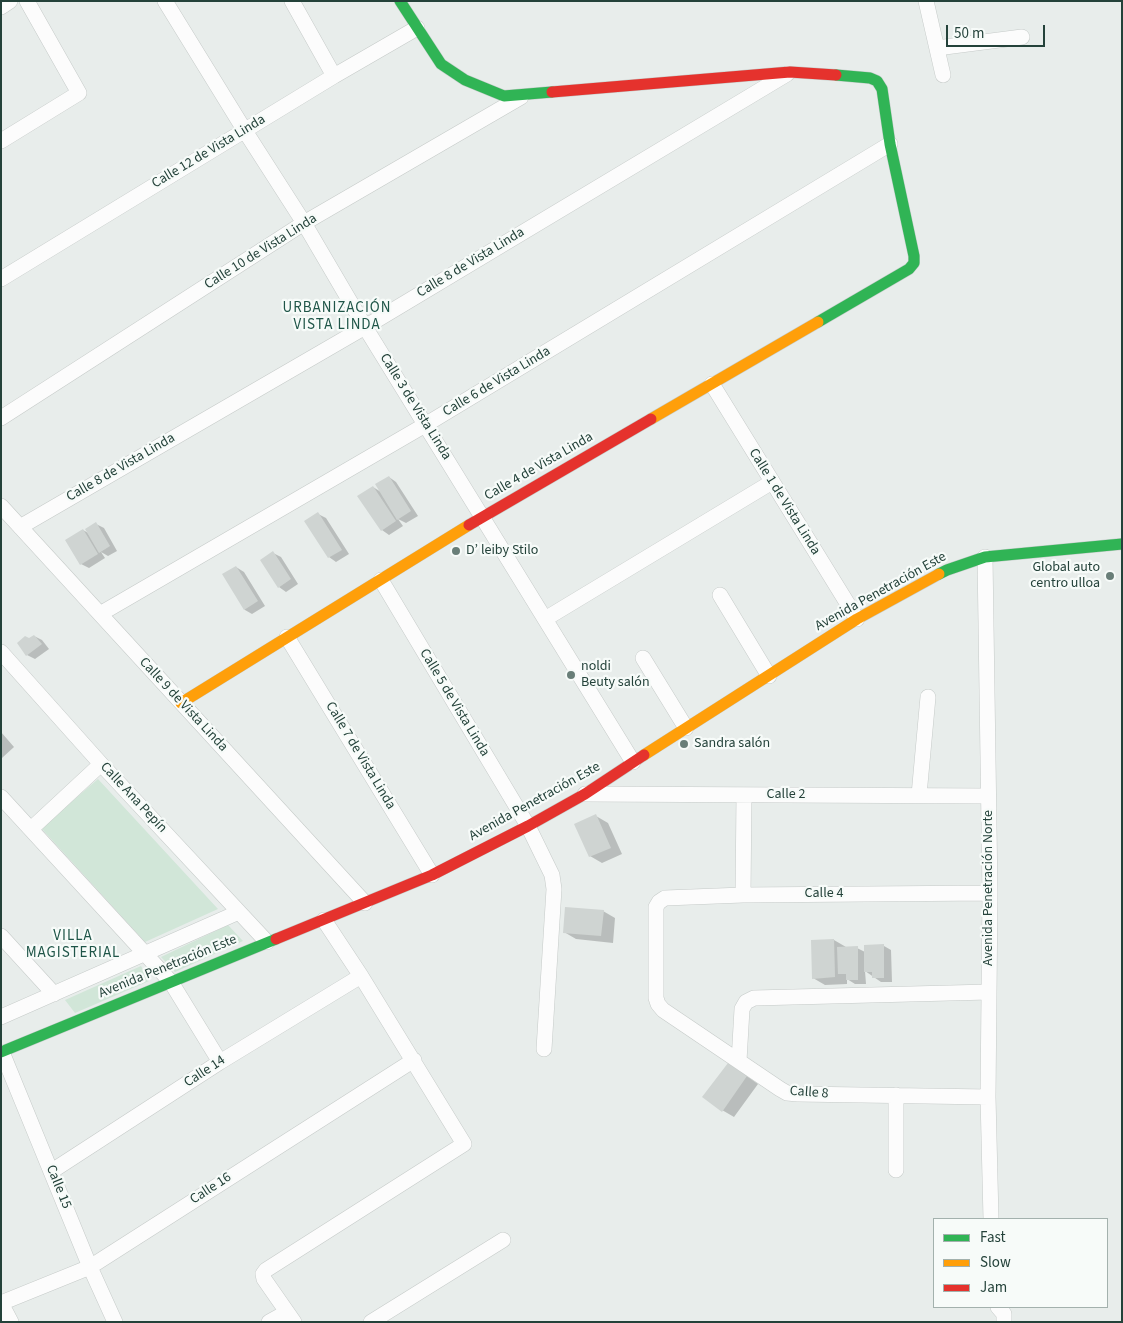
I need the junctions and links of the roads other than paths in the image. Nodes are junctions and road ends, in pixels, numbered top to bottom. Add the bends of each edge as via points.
1 (10, 1) edge
2 (27, 1) edge
3 (165, 1) edge
4 (292, 1) edge
5 (400, 1) edge
6 (926, 1) edge
7 (1, 7) edge
8 (417, 28) junction
9 (1022, 37) dead end
10 (937, 48) junction
11 (790, 72) junction
12 (943, 75) dead end
13 (334, 76) junction
14 (525, 94) junction
15 (245, 131) junction
16 (1, 141) edge
17 (890, 144) junction
18 (304, 223) junction
19 (1, 279) edge
20 (365, 327) junction
21 (712, 384) junction
22 (1, 418) edge
23 (426, 425) junction
24 (772, 482) junction
25 (1, 506) edge
26 (482, 517) junction
27 (20, 527) junction
28 (1122, 544) edge
29 (985, 557) junction
30 (381, 580) junction
31 (720, 596) dead end
32 (100, 614) junction
33 (545, 619) junction
34 (857, 619) junction
35 (287, 637) junction
36 (1, 652) edge
37 (643, 658) dead end
38 (769, 676) junction
39 (928, 697) dead end
40 (181, 703) junction
41 (686, 728) junction
42 (633, 762) junction
43 (102, 764) junction
44 (585, 794) junction
45 (744, 795) junction
46 (919, 796) junction
47 (988, 796) junction
48 (1, 797) edge
49 (528, 826) junction
50 (31, 829) junction
51 (432, 875) junction
52 (990, 893) junction
53 (743, 895) junction
54 (365, 903) junction
55 (239, 912) junction
56 (324, 920) junction
57 (1, 936) edge
58 (267, 942) junction
59 (145, 953) junction
60 (361, 976) junction
61 (171, 982) junction
62 (989, 992) junction
63 (54, 994) junction
64 (658, 1004) joint
65 (1, 1017) edge
66 (544, 1049) dead end
67 (2, 1052) edge
68 (414, 1060) junction
69 (739, 1061) junction
70 (220, 1062) junction
71 (896, 1096) junction
72 (988, 1097) junction
73 (896, 1170) dead end
74 (52, 1171) junction
75 (992, 1218) edge
76 (504, 1240) dead end
77 (90, 1266) junction
78 (1, 1303) edge
79 (999, 1308) edge
80 (291, 1317) edge
81 (11, 1322) edge
82 (115, 1322) edge
83 (268, 1322) edge
84 (371, 1322) edge
85 (1004, 1322) edge

1 - 7 street
2 - 16 street via 79,93
3 - 15 street, Calle 3 de Vista Linda
4 - 13 street
5 - 8 street
6 - 10 street
8 - 13 street, Calle 12 de Vista Linda
8 - 14 street via 441,64 465,80 504,96
9 - 10 street
10 - 12 street
11 - 14 street
11 - 17 street via 877,81 882,89
11 - 20 street, Calle 8 de Vista Linda
13 - 15 street, Calle 12 de Vista Linda
14 - 18 street, Calle 10 de Vista Linda
15 - 18 street, Calle 3 de Vista Linda
15 - 19 street, Calle 12 de Vista Linda
17 - 21 street, Calle 4 de Vista Linda via 914,263 909,269
17 - 23 street, Calle 6 de Vista Linda
18 - 20 street, Calle 3 de Vista Linda
18 - 22 street, Calle 10 de Vista Linda
20 - 23 street, Calle 3 de Vista Linda
20 - 27 street, Calle 8 de Vista Linda
21 - 24 street, Calle 1 de Vista Linda
21 - 26 street, Calle 4 de Vista Linda
23 - 26 street, Calle 3 de Vista Linda
23 - 32 street, Calle 6 de Vista Linda
24 - 33 street
24 - 34 street, Calle 1 de Vista Linda
25 - 27 street, Calle 9 de Vista Linda
26 - 30 street, Calle 4 de Vista Linda
26 - 33 street, Calle 3 de Vista Linda
27 - 32 street, Calle 9 de Vista Linda
28 - 29 street, Avenida Penetración Este
29 - 34 street, Avenida Penetración Este via 947,570
29 - 47 street, Avenida Penetración Norte
30 - 35 street, Calle 4 de Vista Linda
30 - 49 street, Calle 5 de Vista Linda
31 - 38 street
32 - 40 street, Calle 9 de Vista Linda
33 - 42 street, Calle 3 de Vista Linda
34 - 38 street, Avenida Penetración Este
35 - 40 street, Calle 4 de Vista Linda
35 - 51 street, Calle 7 de Vista Linda
36 - 43 street, Calle Ana Pepín
37 - 41 street
38 - 41 street, Avenida Penetración Este
39 - 46 street
40 - 54 street, Calle 9 de Vista Linda
41 - 42 street, Avenida Penetración Este
42 - 44 street, Avenida Penetración Este
43 - 50 street
43 - 55 street, Calle Ana Pepín
44 - 45 street, Calle 2
44 - 49 street, Avenida Penetración Este
45 - 46 street, Calle 2
45 - 53 street
46 - 47 street, Calle 2
47 - 52 street, Avenida Penetración Norte
48 - 50 street
49 - 51 street, Avenida Penetración Este
49 - 66 street, Calle 5 de Vista Linda via 554,882
50 - 59 street
51 - 54 street, Avenida Penetración Este
52 - 53 street, Calle 4
52 - 62 street, Avenida Penetración Norte
53 - 64 street, Calle 4 via 665,898 659,902 656,907
54 - 56 street, Avenida Penetración Este
55 - 58 street, Calle Ana Pepín
55 - 59 street
56 - 58 street, Avenida Penetración Este
56 - 60 street
57 - 63 street
58 - 61 street, Avenida Penetración Este
59 - 61 street
59 - 63 street
60 - 68 street
60 - 70 street, Calle 14
61 - 67 street, Avenida Penetración Este
61 - 70 street
62 - 69 street via 754,998 742,1009
62 - 72 street, Avenida Penetración Norte
63 - 65 street
64 - 69 street, Calle 8
67 - 74 street, Calle 15
68 - 77 street, Calle 16
68 - 80 street via 464,1144 266,1270 264,1279
69 - 71 street, Calle 8 via 787,1093
70 - 74 street, Calle 14
71 - 72 street, Calle 8
71 - 73 street
72 - 75 street, Avenida Penetración Norte
74 - 77 street, Calle 15
76 - 84 street
77 - 78 street, Calle 16
77 - 82 street, Calle 15
78 - 81 street
79 - 85 street via 1004,1314
80 - 83 street

